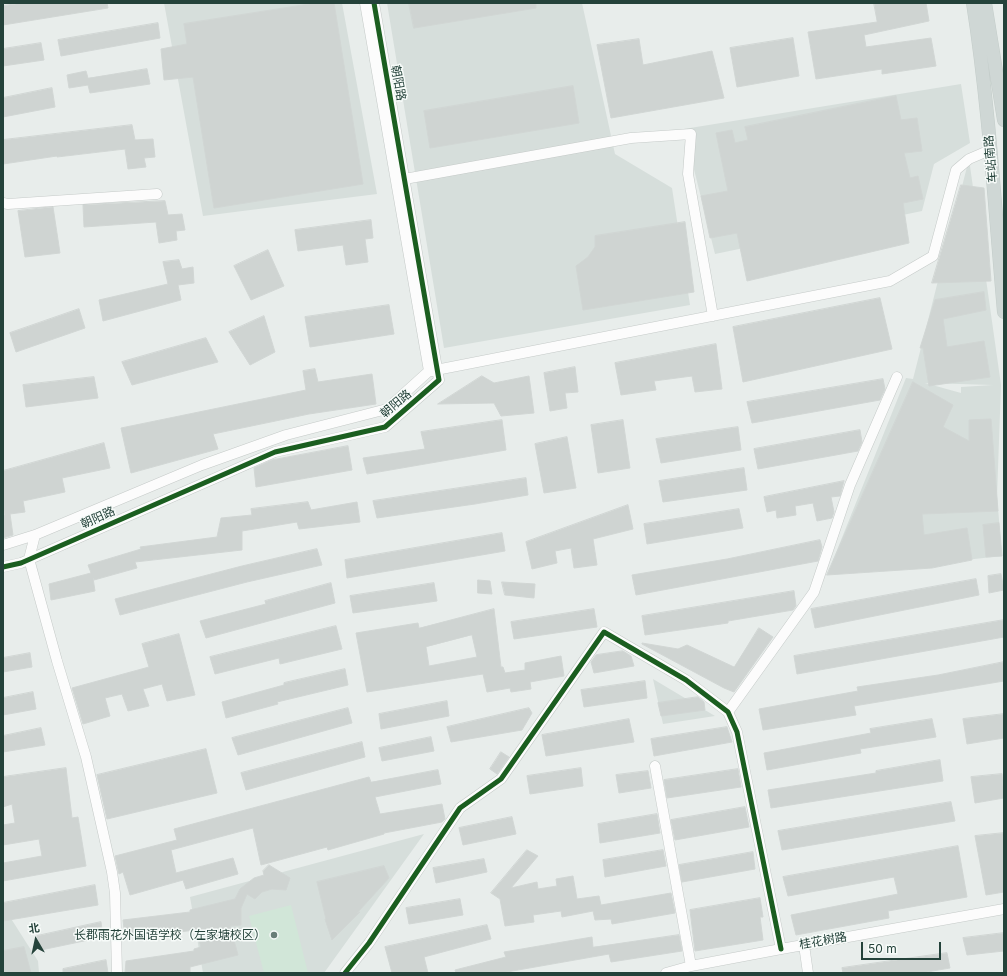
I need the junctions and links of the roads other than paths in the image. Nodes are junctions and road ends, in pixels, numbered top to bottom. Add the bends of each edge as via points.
1 (366, 3) edge
2 (374, 3) edge
3 (964, 3) edge
4 (973, 3) edge
5 (985, 3) edge
6 (993, 3) edge
7 (983, 30) junction
8 (995, 64) junction
9 (983, 78) junction
10 (1004, 120) edge
11 (990, 150) junction
12 (400, 180) junction
13 (157, 194) dead end
14 (3, 203) edge
15 (1004, 312) edge
16 (713, 316) junction
17 (433, 371) junction
18 (898, 377) dead end
19 (35, 535) junction
20 (3, 545) edge
21 (29, 559) junction
22 (3, 567) edge
23 (728, 712) junction
24 (655, 766) dead end
25 (1004, 909) edge
26 (804, 944) junction
27 (781, 949) junction
28 (691, 966) junction
29 (117, 973) edge
30 (345, 973) edge
31 (666, 973) edge
32 (808, 973) edge

1 - 12 street, 朝阳路
2 - 12 street, 朝阳路
3 - 9 main road
4 - 7 main road
5 - 7 main road
6 - 8 main road
7 - 8 main road, 车站南路
7 - 9 main road, 车站南路
8 - 10 main road, 车站南路
9 - 11 main road, 车站南路
11 - 15 main road, 车站南路
11 - 16 street via 969,159 956,170 933,256 890,282
12 - 16 street via 631,138 691,134 688,174
12 - 17 street, 朝阳路
13 - 14 street
16 - 17 street
17 - 19 street, 朝阳路 via 387,409 286,435 209,463
17 - 21 street, 朝阳路 via 438,380 385,427 275,452
18 - 23 street via 850,485 814,592
19 - 20 street, 朝阳路
19 - 21 street
21 - 22 street, 朝阳路
21 - 29 street via 86,757 102,829 115,893
23 - 27 street via 737,732
23 - 30 street via 686,680 604,632 501,780 460,808 369,943
24 - 28 street
25 - 26 street, 桂花树路
26 - 27 street, 桂花树路
26 - 32 street
27 - 28 street, 桂花树路
28 - 31 street, 桂花树路

